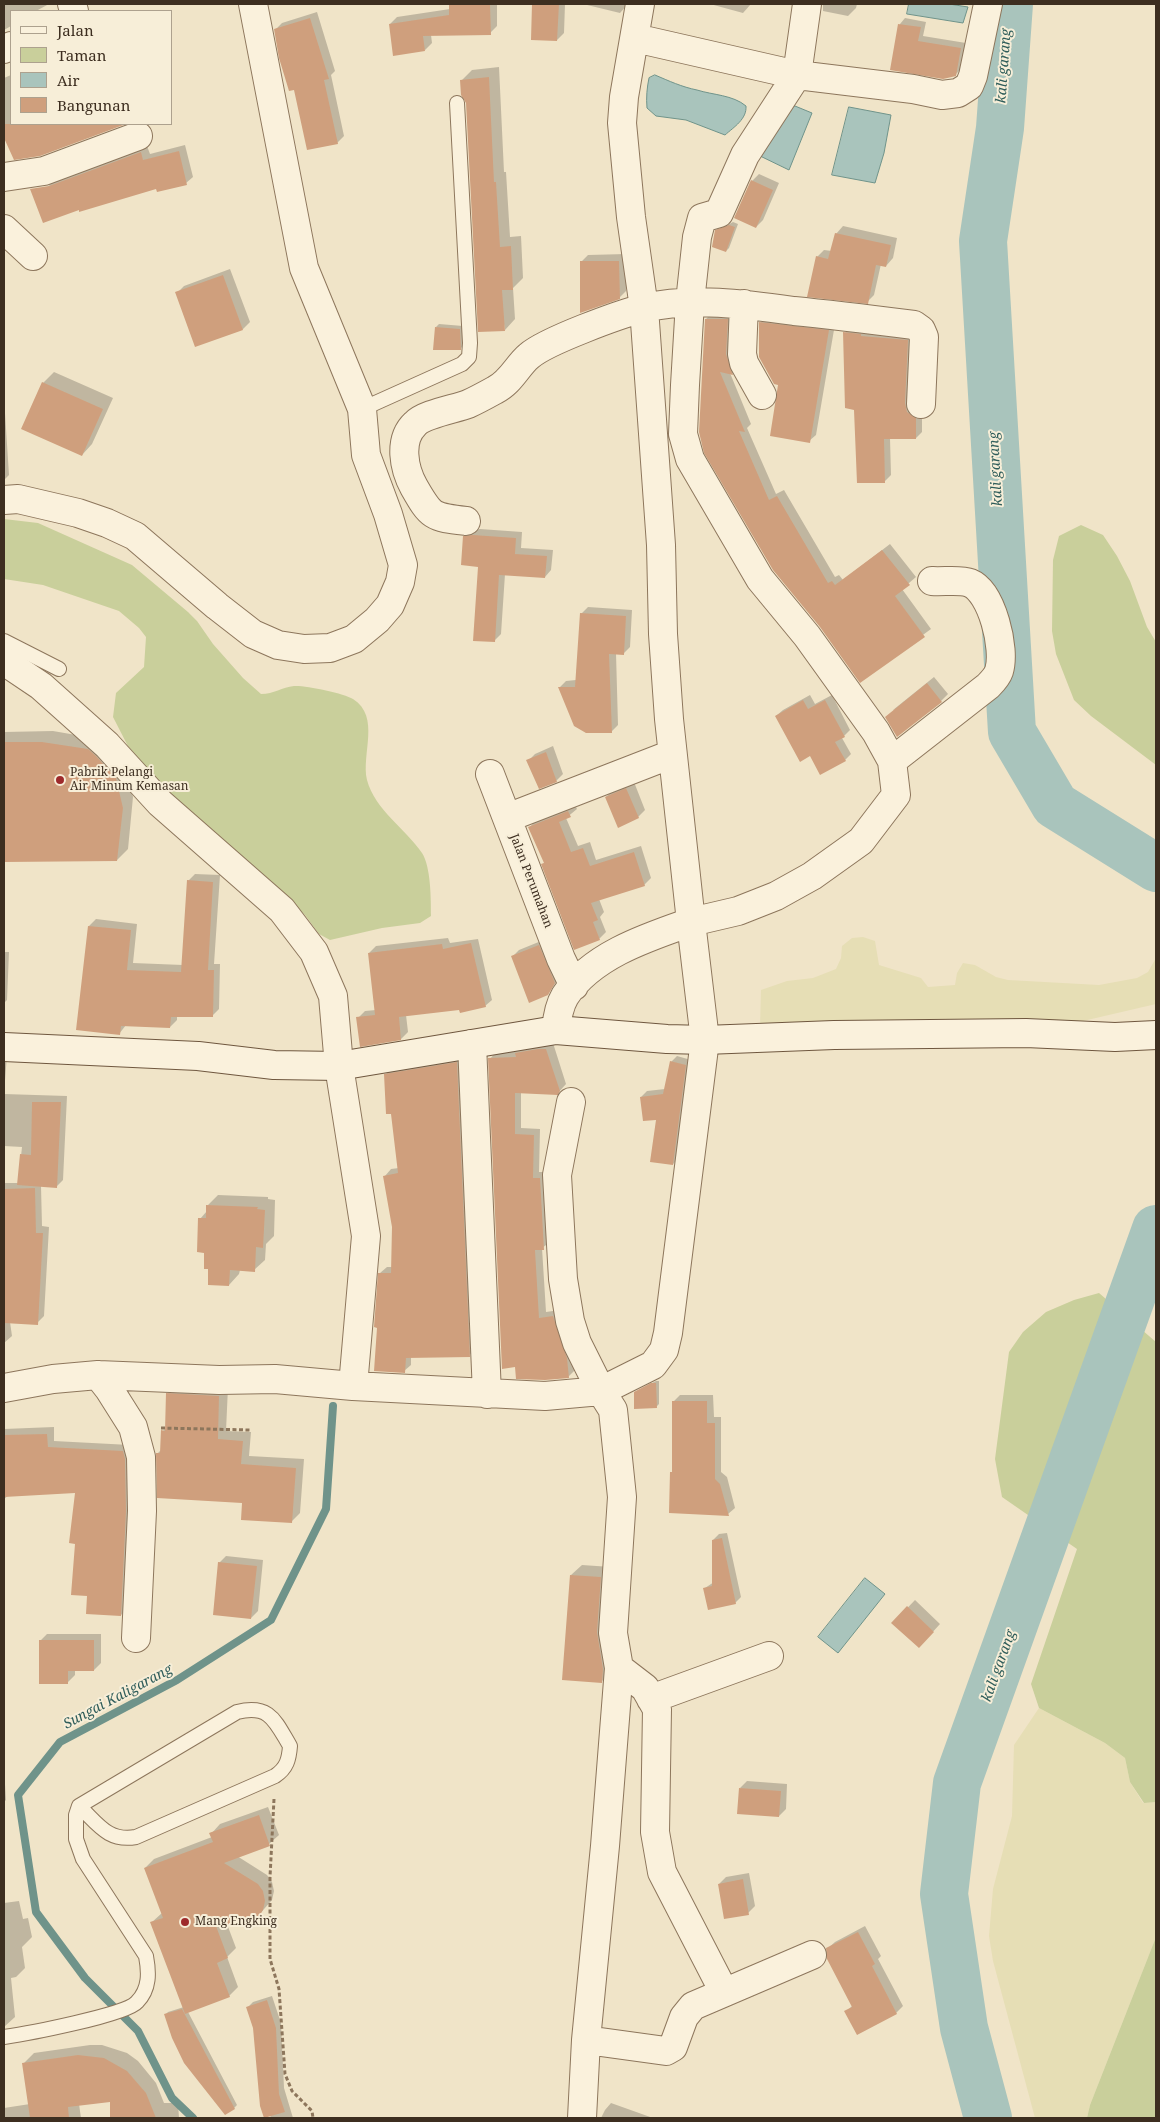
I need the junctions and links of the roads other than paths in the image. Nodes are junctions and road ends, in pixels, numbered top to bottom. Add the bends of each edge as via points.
1 (253, 4) edge
2 (640, 4) edge
3 (808, 4) edge
4 (988, 4) edge
5 (635, 38) junction
6 (797, 74) junction
7 (457, 103) dead end
8 (138, 136) dead end
9 (4, 178) edge
10 (4, 229) edge
11 (33, 256) dead end
12 (690, 302) junction
13 (744, 304) junction
14 (644, 308) junction
15 (762, 395) dead end
16 (920, 404) dead end
17 (362, 409) junction
18 (4, 500) edge
19 (466, 521) dead end
20 (932, 581) dead end
21 (4, 641) edge
22 (4, 661) edge
23 (59, 669) dead end
24 (672, 754) junction
25 (892, 761) junction
26 (490, 774) dead end
27 (507, 818) junction
28 (691, 922) junction
29 (574, 986) junction
30 (556, 1030) junction
31 (1156, 1035) edge
32 (705, 1040) junction
33 (472, 1044) junction
34 (4, 1048) edge
35 (339, 1066) junction
36 (571, 1102) dead end
37 (98, 1375) junction
38 (353, 1386) junction
39 (4, 1388) edge
40 (601, 1391) junction
41 (487, 1394) junction
42 (136, 1638) dead end
43 (769, 1656) dead end
44 (619, 1668) junction
45 (651, 1699) junction
46 (80, 1806) junction
47 (812, 1955) dead end
48 (724, 1992) junction
49 (4, 2037) edge
50 (586, 2040) junction
51 (582, 2118) edge

1 - 17 street via 304,268
2 - 5 street
3 - 6 street
4 - 6 street via 973,76 969,86 958,93 942,95
5 - 6 street
5 - 14 street via 622,123
6 - 12 street via 746,155 718,213 702,218
7 - 17 lane via 469,356 462,364
8 - 9 street via 44,172
10 - 11 street
12 - 13 street
12 - 14 street
12 - 25 street via 683,434 690,459 760,579 855,700
13 - 15 street via 742,354
13 - 16 street via 914,325 924,337
14 - 19 street via 540,348 498,389 468,404 415,423 406,439 404,457 413,484 428,512 439,518
14 - 24 street
17 - 18 street via 366,455 403,565 390,605 377,620 354,639 330,648 304,650 253,634 135,536 107,523 18,499
20 - 25 street via 970,583 982,591 998,637 998,672 988,686
21 - 23 lane
22 - 35 street via 41,686 100,739 160,802 282,910 314,952 333,996
24 - 27 street
24 - 28 street
25 - 28 street via 896,795 861,840 839,858 776,896 738,911
26 - 27 street, Jalan Perumahan
27 - 29 street, Jalan Perumahan
28 - 29 street via 632,944
28 - 32 street
29 - 30 street via 565,997
30 - 32 street via 666,1040
30 - 33 street
31 - 32 street via 834,1035
32 - 40 street via 664,1350 653,1365
33 - 35 street
33 - 41 street
34 - 35 street
35 - 38 street via 366,1236
36 - 40 street via 557,1175 562,1272 577,1343
37 - 38 street via 275,1379
37 - 39 street
37 - 42 street via 133,1427 141,1457
38 - 41 street
40 - 41 street via 545,1396
40 - 44 street via 613,1410 620,1464 622,1497 613,1633
43 - 45 street
44 - 45 street via 645,1688
44 - 50 street
45 - 48 street via 657,1709 655,1832 662,1872
46 - 46 lane via 106,1831 116,1838 127,1839 153,1831 275,1776 287,1764 290,1746 273,1718 257,1709 237,1712
46 - 49 lane via 76,1815 76,1839 83,1859 146,1956 147,1986 136,2004 104,2016
47 - 48 street
48 - 50 street via 693,2006 684,2016 673,2048 666,2051
50 - 51 street

